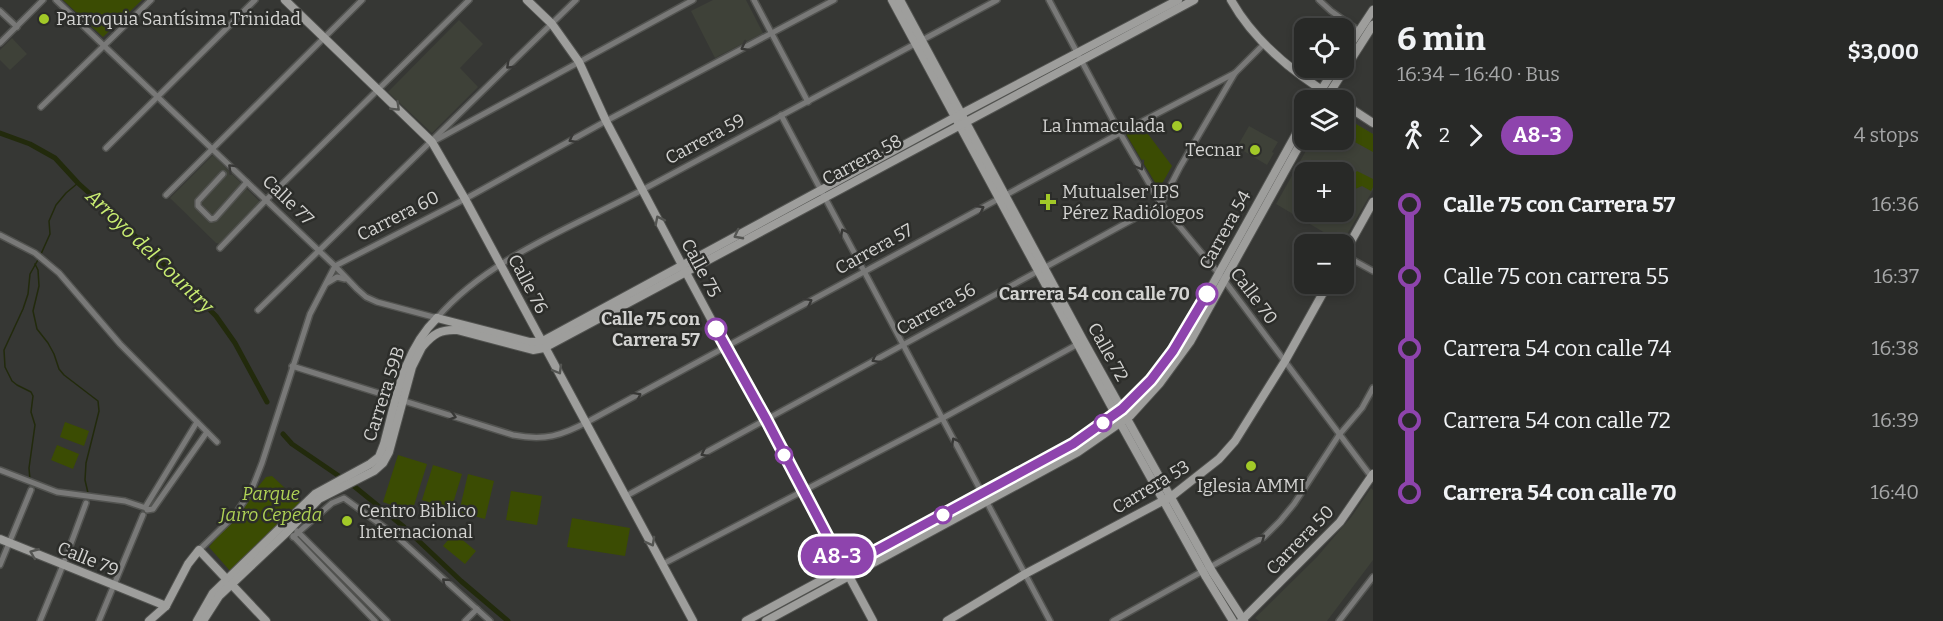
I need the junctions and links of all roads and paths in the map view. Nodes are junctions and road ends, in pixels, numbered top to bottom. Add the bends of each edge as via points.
1 (43, 0) edge
2 (57, 0) edge
3 (151, 0) edge
4 (255, 0) edge
5 (285, 0) edge
6 (362, 0) edge
7 (469, 0) edge
8 (527, 0) edge
9 (576, 0) edge
10 (693, 0) edge
11 (754, 0) edge
12 (834, 0) edge
13 (892, 0) edge
14 (900, 0) edge
15 (997, 0) edge
16 (1049, 0) edge
17 (1178, 0) edge
18 (1194, 0) edge
19 (1231, 0) edge
20 (1319, 0) edge
21 (1373, 10) edge
22 (0, 11) edge
23 (552, 24) junction
24 (1373, 25) edge
25 (17, 27) junction
26 (771, 32) junction
27 (1362, 33) junction
28 (324, 38) junction
29 (919, 42) junction
30 (1354, 42) edge
31 (0, 44) edge
32 (1264, 44) junction
33 (103, 45) junction
34 (1079, 57) junction
35 (579, 62) junction
36 (1235, 73) junction
37 (1208, 87) junction
38 (378, 90) junction
39 (1319, 90) edge
40 (1328, 90) edge
41 (157, 96) junction
42 (1218, 100) junction
43 (807, 102) junction
44 (41, 107) dead end
45 (463, 110) junction
46 (1354, 111) edge
47 (781, 116) junction
48 (960, 119) junction
49 (606, 121) junction
50 (471, 122) junction
51 (1373, 123) edge
52 (1119, 133) junction
53 (1294, 138) edge
54 (432, 142) junction
55 (106, 148) dead end
56 (212, 149) junction
57 (1297, 150) edge
58 (222, 174) dead end
59 (247, 182) junction
60 (644, 190) junction
61 (823, 194) junction
62 (166, 195) dead end
63 (1003, 197) junction
64 (465, 199) junction
65 (266, 200) junction
66 (1373, 202) edge
67 (1161, 204) junction
68 (0, 235) edge
69 (1354, 237) edge
70 (220, 248) dead end
71 (320, 251) junction
72 (1354, 261) edge
73 (500, 263) junction
74 (335, 266) junction
75 (684, 269) junction
76 (1041, 269) junction
77 (1373, 271) edge
78 (864, 272) junction
79 (1218, 273) junction
80 (347, 279) junction
81 (1224, 280) junction
82 (324, 287) junction
83 (1322, 294) edge
84 (258, 310) dead end
85 (1204, 311) junction
86 (437, 318) junction
87 (903, 344) junction
88 (1078, 344) junction
89 (542, 345) junction
90 (423, 346) junction
91 (726, 347) junction
92 (1285, 361) junction
93 (1163, 365) junction
94 (292, 366) junction
95 (1170, 371) junction
96 (1373, 388) edge
97 (399, 400) junction
98 (1119, 412) junction
99 (943, 418) junction
100 (766, 419) junction
101 (1124, 421) junction
102 (197, 422) junction
103 (586, 423) junction
104 (207, 432) junction
105 (1339, 435) junction
106 (217, 442) dead end
107 (1055, 454) junction
108 (1060, 462) junction
109 (0, 470) edge
110 (1372, 477) edge
111 (31, 490) dead end
112 (802, 490) junction
113 (983, 494) junction
114 (626, 496) junction
115 (1172, 496) junction
116 (1164, 501) junction
117 (988, 502) junction
118 (86, 503) dead end
119 (146, 508) junction
120 (143, 515) dead end
121 (919, 528) junction
122 (291, 529) junction
123 (924, 537) junction
124 (0, 539) edge
125 (9, 543) junction
126 (199, 550) junction
127 (663, 564) junction
128 (63, 565) junction
129 (0, 566) edge
130 (844, 568) junction
131 (1207, 570) junction
132 (1025, 574) junction
133 (849, 577) junction
134 (1373, 577) edge
135 (229, 581) junction
136 (113, 586) junction
137 (781, 602) junction
138 (166, 606) junction
139 (477, 609) junction
140 (786, 610) junction
141 (1242, 620) edge
142 (40, 621) edge
143 (99, 621) edge
144 (149, 621) edge
145 (197, 621) edge
146 (203, 621) edge
147 (266, 621) edge
148 (375, 621) edge
149 (387, 621) edge
150 (465, 621) edge
151 (490, 621) edge
152 (693, 621) edge
153 (746, 621) edge
154 (766, 621) edge
155 (873, 621) edge
156 (947, 621) edge
157 (1050, 621) edge
158 (1113, 621) edge
159 (1233, 621) edge
160 (1339, 621) edge

1 - 25 street
2 - 33 street, Calle 77
3 - 33 street
4 - 41 street
5 - 28 street, Calle 76
6 - 28 street
7 - 38 street
8 - 23 street, Calle 75
9 - 23 street
10 - 35 street
11 - 26 street
12 - 26 street, Carrera 60
13 - 29 street, Calle 72
14 - 29 street, Calle 72
15 - 29 street, Carrera 59
16 - 34 street, Calle 70
17 - 34 street, Carrera 58
18 - 34 street, Carrera 58
19 - 32 street
20 - 27 street
21 - 27 street
22 - 25 street
23 - 35 street, Calle 75
23 -> 45 street
24 - 27 street
25 - 31 street
26 - 43 street
26 -> 49 street, Carrera 60
27 - 30 street
27 - 40 street
28 - 38 street, Calle 76
28 - 56 street
29 - 43 street, Carrera 59
29 - 48 street, Calle 72
32 - 36 street, Carrera 57
32 - 39 street
33 - 41 street, Calle 77
33 - 44 street
34 - 48 street, Carrera 58
34 - 52 street, Calle 70
35 - 49 street, Calle 75
35 - 50 street
36 - 37 street, Carrera 57
36 - 42 street
37 - 42 street via 1218,90
37 - 52 street, Carrera 57
38 -> 54 street, Calle 76
38 - 65 street
41 - 55 street
41 - 56 street, Calle 77
42 - 67 street
43 - 47 street, Carrera 59
45 - 50 street via 462,119
45 - 54 street
46 - 51 street
47 - 60 street, Carrera 59
47 - 61 street
48 - 61 street, Carrera 58
48 - 63 street, Calle 72
49 - 60 street, Calle 75
49 -> 64 street, Carrera 60
50 - 54 street
52 - 63 street, Carrera 57
52 -> 67 street, Calle 70
53 - 79 street, Carrera 54
54 - 64 street, Calle 76
54 - 71 street
59 -> 56 street, Calle 77
56 - 62 street
57 - 81 street, Carrera 54
58 - 59 street via 198,201 211,219
59 - 65 street, Calle 77
60 - 73 street, Carrera 59
75 -> 60 street, Calle 75
61 - 75 street, Carrera 58
78 -> 61 street
63 - 76 street, Calle 72
78 -> 63 street, Carrera 57
64 - 73 street, Calle 76
64 - 74 street, Carrera 60
65 - 70 street
65 - 71 street, Calle 77
66 - 69 street
67 - 76 street, Carrera 56
67 - 79 street, Calle 70
68 - 102 street via 34,253 59,273 120,344
71 - 74 street, Calle 77
71 - 84 street
72 - 77 street
73 - 86 street, Carrera 59 via 459,294
73 - 89 street, Calle 76
74 - 80 street, Calle 77
74 - 82 street
75 - 89 street, Carrera 58
75 - 91 street, Calle 75
76 - 87 street, Carrera 56
76 - 88 street, Calle 72
76 - 98 street, Calle 72
78 - 87 street
91 -> 78 street, Carrera 57
79 - 81 street, Calle 70
79 - 85 street, Carrera 54
80 - 82 street via 337,277
80 - 86 street, Calle 77 via 377,302
81 - 85 street, Carrera 54
81 - 92 street, Calle 70
82 - 94 street
83 - 92 street, Carrera 53
85 - 93 street, Carrera 54
85 - 95 street, Carrera 54
86 - 89 street, Calle 77
86 - 90 street, Carrera 59B
86 - 97 street, Carrera 59B via 414,345
87 - 99 street
87 -> 100 street, Carrera 56
88 - 98 street, Calle 72
88 - 99 street
89 - 90 street via 533,350 457,330 438,332
89 -> 103 street, Calle 76
90 - 97 street, Carrera 59B
91 - 100 street, Calle 75
103 -> 91 street, Carrera 57
92 - 105 street, Calle 70
92 - 115 street, Carrera 53 via 1235,441 1202,474
93 - 95 street
93 - 98 street, Carrera 54
94 - 97 street
94 - 126 street via 262,463 244,503
95 - 101 street, Carrera 54
96 - 105 street
97 -> 103 street, Carrera 57 via 534,438 553,436
97 - 122 street, Carrera 59B via 379,457 354,477 315,494
98 - 101 street, Calle 72
98 - 107 street, Carrera 54
99 - 112 street
113 -> 99 street
100 - 112 street, Calle 75
100 -> 114 street, Carrera 56
101 - 108 street, Carrera 54
101 - 115 street, Calle 72
101 - 116 street, Calle 72
102 - 104 street
102 - 119 street
103 - 114 street, Calle 76
104 - 106 street
104 - 119 street via 153,509
105 - 110 street, Calle 70
131 -> 105 street via 1260,540 1281,521
107 - 108 street
107 - 113 street, Carrera 54
108 - 117 street, Carrera 54
109 - 119 street via 57,492 125,501
110 - 141 street, Carrera 50 via 1340,522
111 - 125 street
112 - 127 street
112 - 130 street, Calle 75
113 - 117 street
113 - 121 street, Carrera 54
114 -> 127 street, Calle 76
115 - 116 street, Carrera 53
115 - 131 street, Calle 72
116 - 131 street, Calle 72
116 - 132 street, Carrera 53
117 - 123 street, Carrera 54
117 - 132 street
118 - 128 street
120 - 136 street
121 - 123 street
121 - 130 street, Carrera 54
122 - 135 street, Carrera 59B
139 -> 122 street via 395,535 344,498
122 - 148 street
122 - 149 street
123 - 133 street, Carrera 54
124 - 125 street, Calle 79
128 -> 125 street, Calle 79
125 - 129 street
126 - 135 street
126 - 138 street
127 - 152 street, Calle 76
128 - 136 street, Calle 79
128 - 142 street
130 - 133 street, Calle 75
130 - 137 street, Carrera 54
131 - 141 street, Calle 72
131 - 158 street
131 - 159 street, Calle 72
132 - 156 street, Carrera 53
132 - 157 street
133 - 140 street, Carrera 54
133 - 155 street, Calle 75
134 - 160 street
135 - 145 street, Carrera 59B via 213,593
135 - 146 street, Carrera 59B
135 - 147 street
136 - 138 street, Calle 79
136 - 143 street
137 - 140 street
137 - 153 street, Carrera 54
138 - 144 street
139 - 150 street
139 - 151 street
140 - 154 street, Carrera 54

